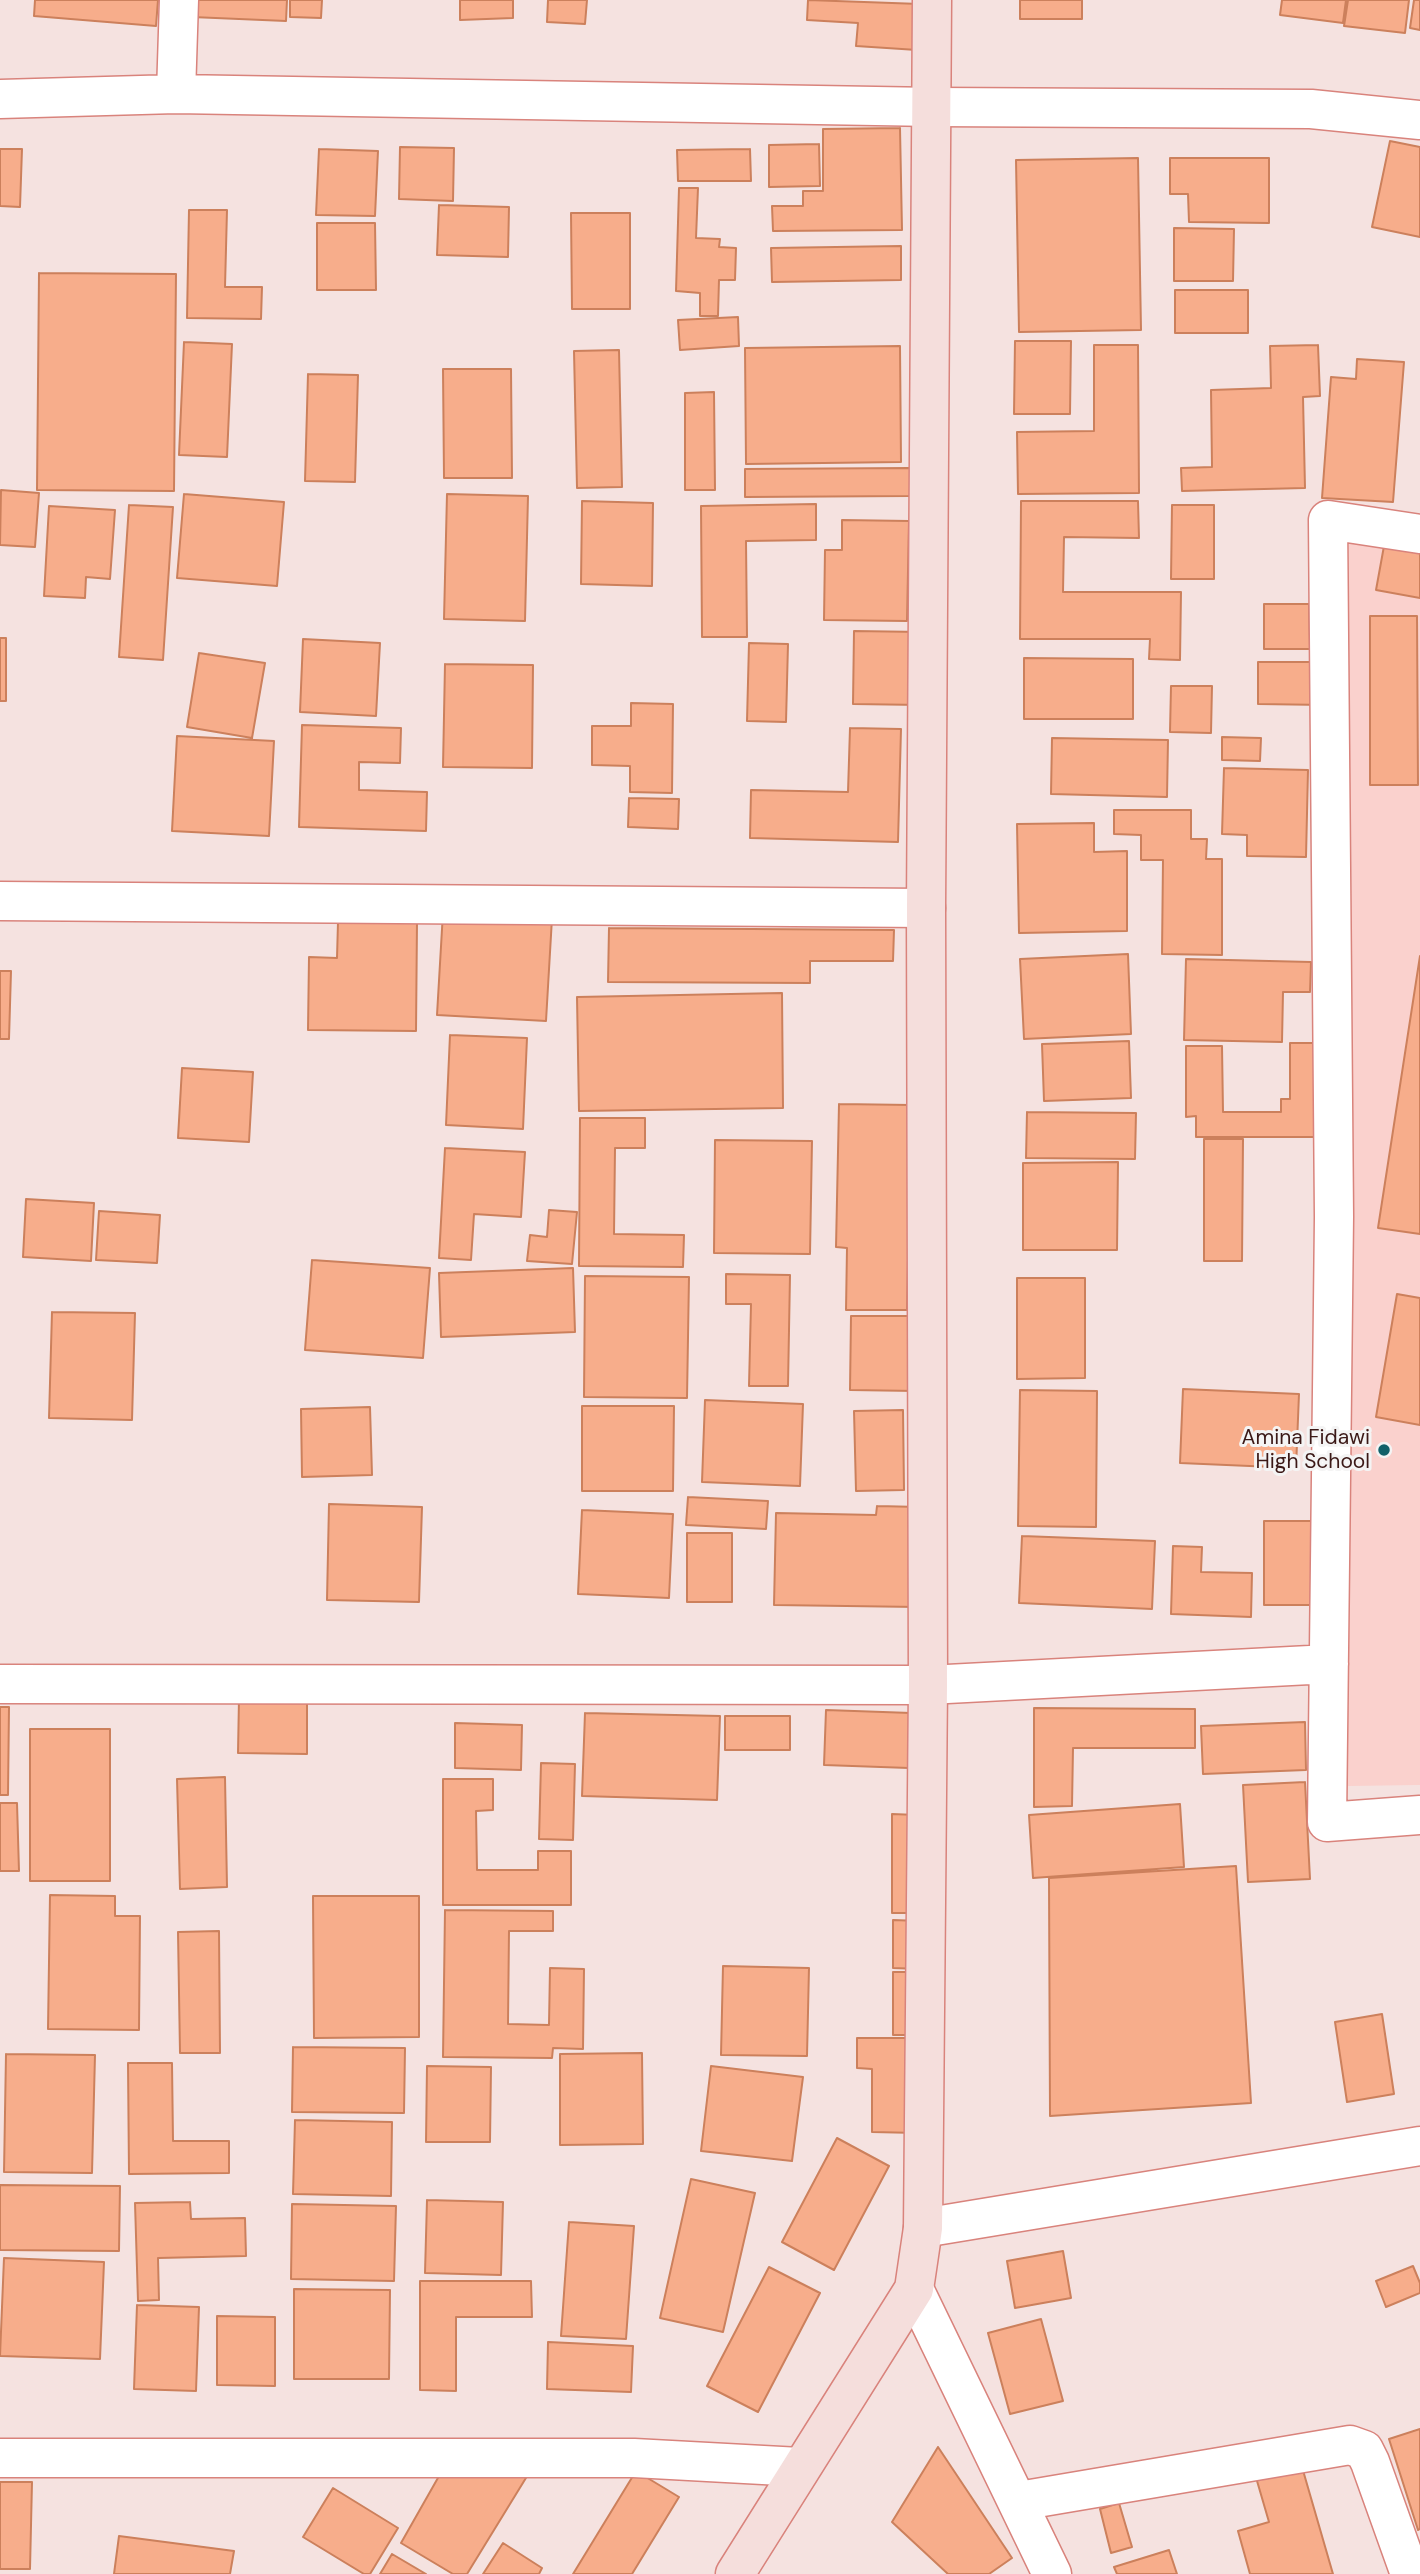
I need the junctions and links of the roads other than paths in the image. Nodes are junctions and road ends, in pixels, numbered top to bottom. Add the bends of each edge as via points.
1 (179, 0) edge
2 (932, 0) edge
3 (176, 94) junction
4 (0, 99) edge
5 (934, 107) junction
6 (1420, 120) edge
7 (1420, 534) edge
8 (0, 901) edge
9 (926, 908) junction
10 (1329, 1664) junction
11 (0, 1684) edge
12 (928, 1685) junction
13 (1420, 1815) edge
14 (1420, 2146) edge
15 (923, 2228) junction
16 (914, 2289) junction
17 (0, 2458) edge
18 (800, 2467) junction
19 (1019, 2501) junction
20 (735, 2574) edge
21 (1052, 2574) edge
22 (1410, 2574) edge

1 - 3 street
2 - 5 street
3 - 4 street
3 - 5 street
5 - 6 street via 1311,109
5 - 9 street
7 - 10 street via 1328,520 1335,1217
8 - 9 street
9 - 12 street
10 - 12 street
10 - 13 street via 1327,1822
11 - 12 street
12 - 15 street
14 - 15 street
15 - 16 street
16 - 18 street
16 - 19 street
17 - 18 street via 634,2458
18 - 20 street
19 - 21 street
19 - 22 street via 1350,2445 1364,2450 1370,2462

